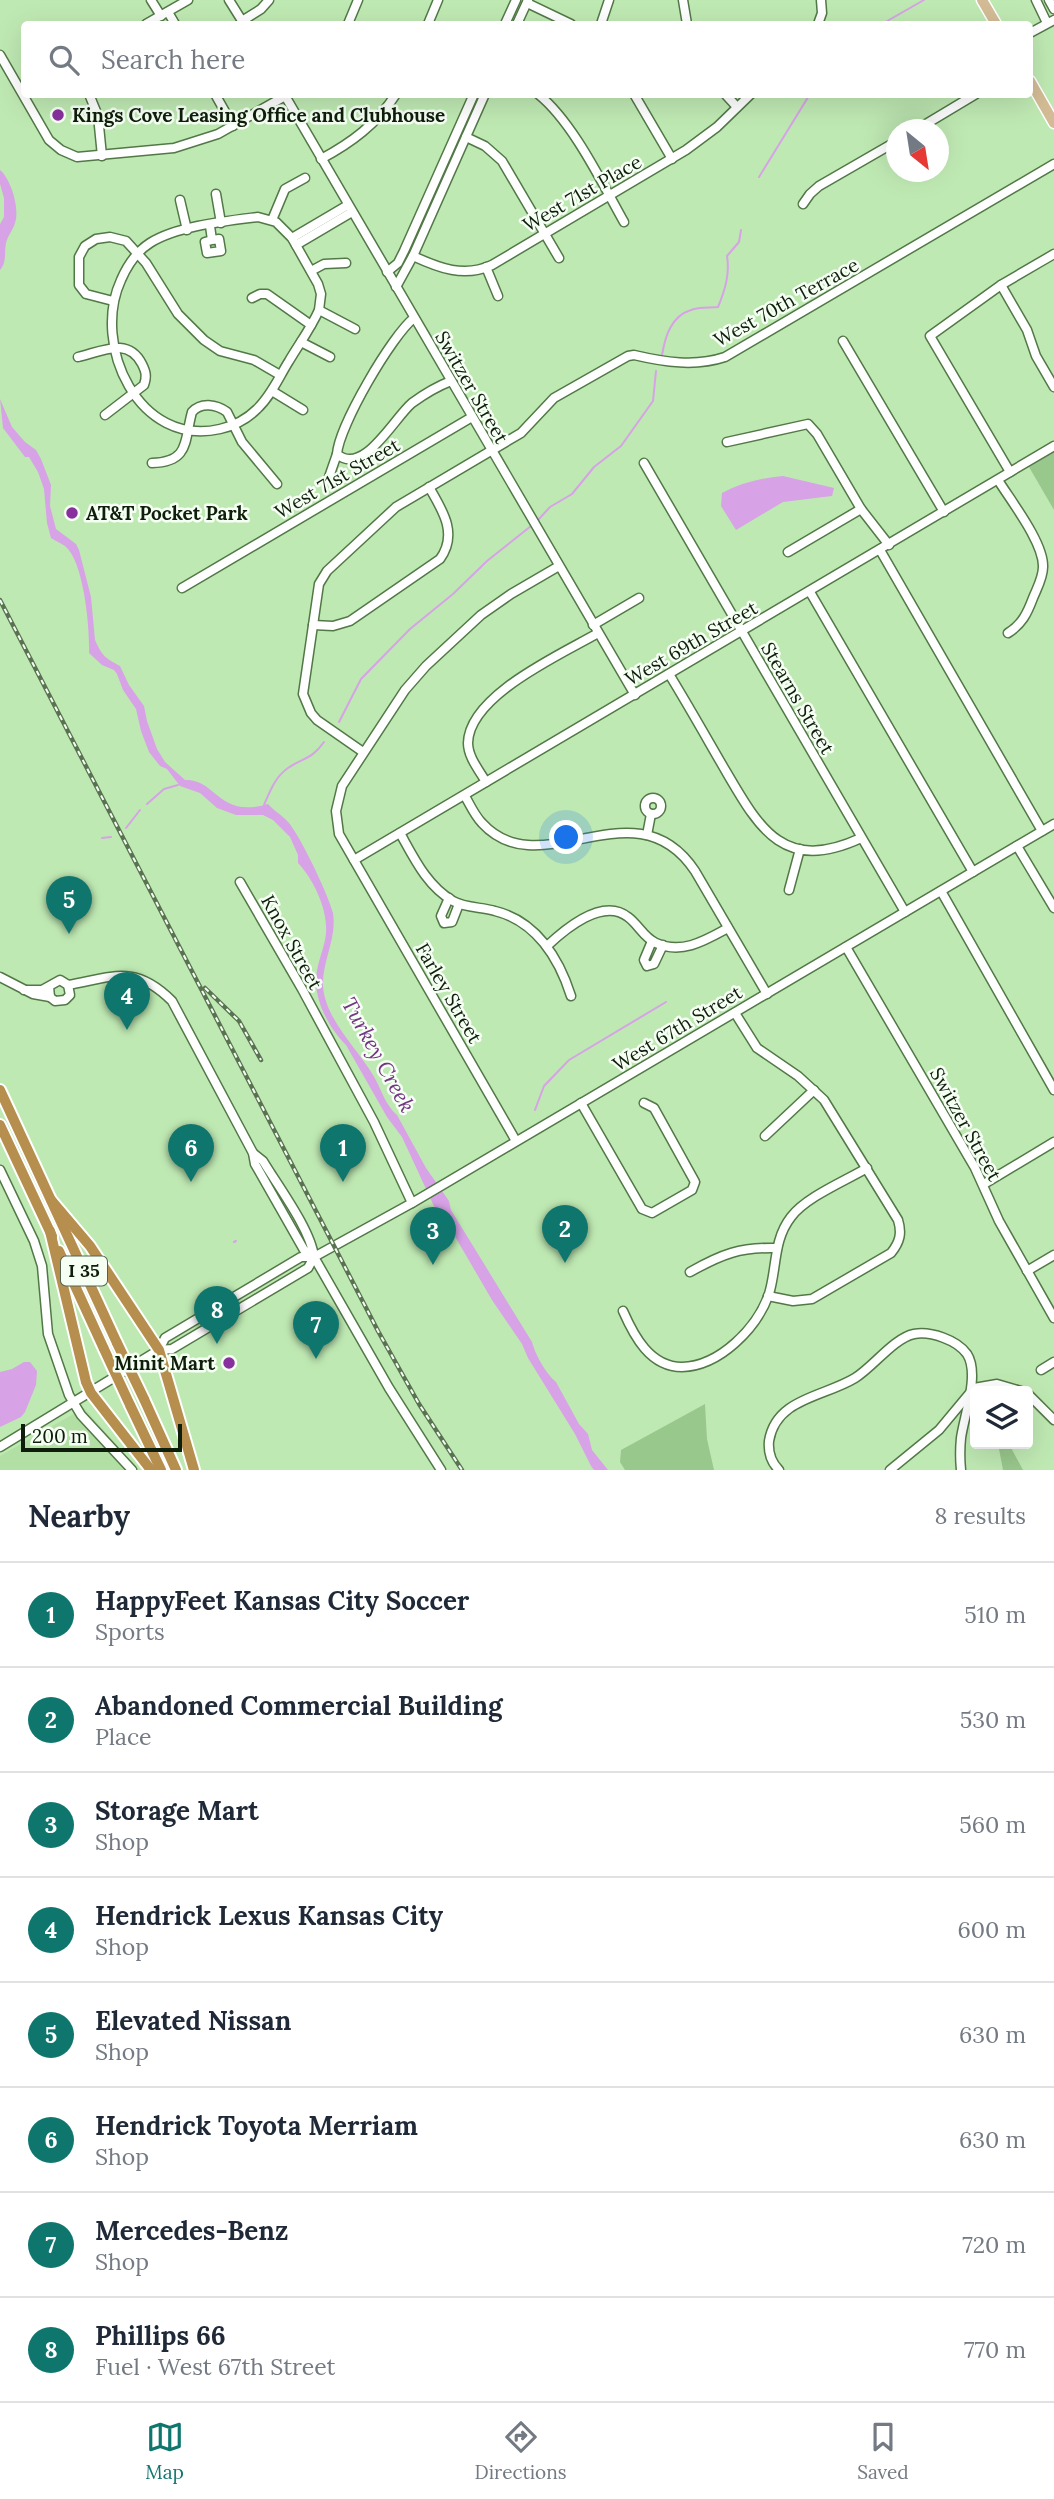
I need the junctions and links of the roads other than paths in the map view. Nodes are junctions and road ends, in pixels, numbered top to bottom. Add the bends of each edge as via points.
1 (151, 0) edge
2 (168, 0) edge
3 (188, 0) edge
4 (229, 0) edge
5 (269, 0) edge
6 (358, 0) edge
7 (439, 0) edge
8 (516, 0) edge
9 (609, 0) edge
10 (683, 0) edge
11 (821, 0) edge
12 (982, 0) edge
13 (1036, 0) edge
14 (1049, 0) edge
15 (527, 1) edge
16 (1054, 9) edge
17 (167, 12) junction
18 (151, 21) edge
19 (173, 21) edge
20 (242, 21) edge
21 (246, 21) edge
22 (349, 21) edge
23 (429, 21) edge
24 (506, 21) edge
25 (518, 21) edge
26 (565, 21) edge
27 (602, 21) edge
28 (686, 21) edge
29 (819, 21) edge
30 (994, 21) edge
31 (1051, 22) edge
32 (1033, 31) edge
33 (0, 55) edge
34 (1033, 86) edge
35 (21, 88) edge
36 (27, 98) edge
37 (91, 98) edge
38 (217, 98) edge
39 (281, 98) edge
40 (288, 98) edge
41 (393, 98) edge
42 (472, 98) edge
43 (483, 98) edge
44 (542, 98) edge
45 (636, 98) edge
46 (729, 98) edge
47 (747, 98) edge
48 (968, 98) edge
49 (737, 107) junction
50 (934, 119) edge
51 (1054, 123) edge
52 (233, 126) junction
53 (466, 137) junction
54 (886, 147) edge
55 (102, 156) junction
56 (321, 159) junction
57 (672, 159) junction
58 (1054, 164) edge
59 (305, 177) dead end
60 (216, 194) dead end
61 (609, 196) junction
62 (180, 200) dead end
63 (803, 204) dead end
64 (350, 209) junction
65 (272, 220) junction
66 (624, 222) dead end
67 (221, 223) junction
68 (210, 226) junction
69 (187, 230) junction
70 (545, 233) junction
71 (212, 240) dead end
72 (294, 241) junction
73 (138, 253) junction
74 (1054, 254) edge
75 (413, 256) junction
76 (559, 258) dead end
77 (346, 262) dead end
78 (486, 267) junction
79 (311, 271) junction
80 (387, 272) junction
81 (1001, 285) junction
82 (396, 287) junction
83 (498, 296) dead end
84 (252, 298) dead end
85 (113, 301) junction
86 (319, 310) junction
87 (414, 318) junction
88 (311, 325) junction
89 (355, 329) dead end
90 (843, 341) dead end
91 (301, 342) junction
92 (113, 349) junction
93 (78, 357) dead end
94 (330, 358) dead end
95 (281, 375) junction
96 (451, 381) junction
97 (1054, 387) edge
98 (272, 391) junction
99 (134, 393) junction
100 (303, 410) dead end
101 (105, 415) dead end
102 (472, 417) junction
103 (234, 425) junction
104 (188, 430) junction
105 (727, 442) dead end
106 (1054, 446) edge
107 (492, 452) junction
108 (337, 454) junction
109 (152, 463) dead end
110 (644, 463) dead end
111 (1010, 472) junction
112 (329, 477) dead end
113 (998, 480) junction
114 (277, 484) dead end
115 (429, 487) junction
116 (861, 509) junction
117 (944, 512) junction
118 (888, 545) junction
119 (880, 550) junction
120 (788, 552) dead end
121 (559, 566) junction
122 (182, 588) dead end
123 (810, 592) junction
124 (639, 598) dead end
125 (313, 625) junction
126 (596, 629) junction
127 (742, 631) junction
128 (1008, 633) dead end
129 (669, 674) junction
130 (635, 695) junction
131 (363, 752) junction
132 (486, 782) junction
133 (465, 796) junction
134 (651, 814) dead end
135 (1054, 824) edge
136 (1042, 831) junction
137 (400, 834) junction
138 (647, 835) junction
139 (861, 838) junction
140 (1017, 846) junction
141 (800, 849) junction
142 (354, 860) junction
143 (973, 872) junction
144 (240, 882) dead end
145 (789, 890) dead end
146 (941, 891) junction
147 (449, 898) junction
148 (459, 904) junction
149 (1054, 908) edge
150 (905, 912) junction
151 (728, 928) junction
152 (652, 941) junction
153 (663, 945) junction
154 (547, 946) junction
155 (846, 947) junction
156 (0, 977) edge
157 (49, 987) junction
158 (69, 988) junction
159 (24, 990) junction
160 (767, 994) junction
161 (572, 996) dead end
162 (50, 997) junction
163 (735, 1013) junction
164 (0, 1090) edge
165 (814, 1090) junction
166 (1054, 1090) edge
167 (581, 1103) junction
168 (644, 1103) dead end
169 (0, 1125) edge
170 (765, 1136) dead end
171 (516, 1141) junction
172 (1054, 1142) edge
173 (867, 1168) junction
174 (0, 1170) edge
175 (984, 1184) junction
176 (51, 1200) junction
177 (412, 1203) junction
178 (50, 1231) junction
179 (777, 1248) junction
180 (1054, 1255) edge
181 (314, 1257) junction
182 (1027, 1271) junction
183 (690, 1272) dead end
184 (768, 1296) junction
185 (213, 1310) junction
186 (624, 1311) dead end
187 (1054, 1318) edge
188 (219, 1321) junction
189 (159, 1350) junction
190 (1054, 1362) edge
191 (1041, 1370) dead end
192 (970, 1386) edge
193 (979, 1386) edge
194 (1005, 1386) edge
195 (970, 1392) joint
196 (92, 1393) junction
197 (1033, 1399) edge
198 (74, 1404) junction
199 (1054, 1420) edge
200 (944, 1425) junction
201 (961, 1435) junction
202 (0, 1447) edge
203 (132, 1470) edge
204 (151, 1470) edge
205 (161, 1470) edge
206 (176, 1470) edge
207 (194, 1470) edge
208 (441, 1470) edge
209 (779, 1470) edge
210 (890, 1470) edge
211 (961, 1470) edge

1 - 17 street
2 - 17 street
3 - 17 street
4 - 20 street
5 - 21 street
6 - 22 street
7 - 23 street
8 - 24 street
9 - 27 street
10 - 28 street
11 - 29 street
12 - 30 main road
13 - 31 street
14 - 16 street
15 - 25 street
15 - 26 street
17 - 18 street
17 - 19 street
31 - 32 street
33 - 35 street
34 - 51 main road
36 - 55 street via 50,140 61,150 77,157
37 - 55 street via 98,116
38 - 52 street
39 - 52 street
40 - 56 street, Switzer Street
41 - 56 street via 365,131
42 - 80 street via 404,251
43 - 53 street
44 - 61 street via 569,128
45 - 57 street
46 - 49 street
47 - 49 street, West 71st Place
48 - 50 street
49 - 57 street, West 71st Place
52 - 55 street via 174,148
53 - 70 street via 502,161
53 - 75 street
54 - 63 street via 819,186
56 - 64 street, Switzer Street
57 - 61 street, West 71st Place
58 - 107 street, West 70th Terrace via 725,357 676,363 628,356 554,398 530,426
59 - 65 street via 285,189
60 - 67 street
61 - 66 street
61 - 70 street, West 71st Place
62 - 69 street
64 - 72 street
64 - 80 street, Switzer Street
65 - 67 street via 258,217
65 - 72 street
67 - 68 street
68 - 69 street
68 - 71 street
69 - 73 street via 163,236
70 - 76 street
70 - 78 street, West 71st Place
72 - 79 street
73 - 85 street
73 - 85 street via 118,237 96,239 81,251 80,289
73 - 95 street via 178,314 198,335 216,349 254,360
74 - 81 street
75 - 78 street, West 71st Place via 450,270
75 - 82 street
77 - 79 street via 324,264
78 - 83 street
79 - 86 street via 321,294
80 - 82 street, Switzer Street
81 - 97 street
81 - 111 street via 930,336
82 - 87 street, Switzer Street
84 - 88 street via 267,294
85 - 92 street
86 - 88 street
86 - 89 street
87 - 96 street, Switzer Street
87 - 108 street via 359,396
88 - 91 street
90 - 117 street
91 - 94 street
91 - 95 street
92 - 93 street
92 - 99 street
92 - 99 street via 135,352 146,371 144,385
95 - 98 street
96 - 102 street, Switzer Street
96 - 108 street via 410,405 360,458 346,460
98 - 100 street
98 - 103 street
99 - 101 street
99 - 104 street via 156,416
102 - 107 street, Switzer Street
102 - 122 street, West 71st Street
103 - 104 street via 213,431
103 - 104 street via 223,409 202,405 192,412
103 - 114 street via 242,442
104 - 109 street via 180,455 173,461
105 - 116 street via 807,424
106 - 111 street, West 69th Street
107 - 115 street, West 70th Terrace
107 - 121 street, Switzer Street
108 - 112 street
110 - 127 street, Stearns Street
111 - 113 street, West 69th Street
113 - 117 street, West 69th Street
113 - 128 street via 1037,544 1043,564 1026,617
115 - 125 street, West 70th Terrace via 387,513 327,571 319,584
115 - 125 street via 449,529 448,545 440,559 350,621
116 - 118 street
116 - 120 street
117 - 118 street, West 69th Street
118 - 119 street, West 69th Street
119 - 123 street, West 69th Street
119 - 136 street
121 - 126 street, Switzer Street
121 - 131 street via 488,610 426,666
123 - 127 street, West 69th Street
123 - 143 street
124 - 126 street
125 - 131 street, West 70th Terrace via 303,684 306,704 317,720
126 - 130 street, Switzer Street
126 - 132 street via 506,687 475,721 469,749
127 - 129 street, West 69th Street
127 - 139 street, Stearns Street
129 - 130 street, West 69th Street
129 - 141 street via 754,819 777,840
130 - 132 street, West 69th Street
131 - 142 street via 342,786 337,804 337,828
132 - 133 street, West 69th Street
133 - 137 street, West 69th Street
133 - 138 street via 481,823 513,842 557,844 615,833
134 - 138 street
135 - 136 street, West 67th Street
136 - 140 street, West 67th Street
137 - 142 street, West 69th Street
137 - 147 street via 430,882
138 - 151 street via 682,853
139 - 141 street via 830,850
139 - 150 street, Stearns Street
140 - 143 street, West 67th Street
140 - 149 street
141 - 145 street
142 - 171 street, Farley Street
143 - 146 street, West 67th Street
144 - 177 street, Knox Street via 374,1122
146 - 150 street, West 67th Street
146 - 166 street
147 - 148 street
147 - 148 street via 441,916 444,923 452,922
148 - 154 street via 513,918
150 - 155 street, West 67th Street
151 - 153 street via 692,945
151 - 160 street
152 - 153 street
152 - 153 street via 644,960 647,966 654,964
152 - 154 street via 625,914 608,910 586,918
154 - 161 street
155 - 160 street, West 67th Street
155 - 175 street, Switzer Street
156 - 159 street
157 - 158 street via 60,980
157 - 159 street
157 - 162 street
158 - 162 street via 68,998 62,1002
158 - 181 street via 111,975 131,976 172,1001 253,1153 263,1161 304,1250
159 - 162 street
160 - 163 street, West 67th Street
163 - 165 street via 757,1048
163 - 167 street, West 67th Street
164 - 176 highway, I 35
165 - 170 street
165 - 173 street
167 - 168 street via 646,1212 652,1213 692,1190 695,1182 654,1108
167 - 171 street, West 67th Street
169 - 178 highway, I 35
171 - 177 street, West 67th Street
172 - 175 street
173 - 179 street via 800,1207 784,1227
173 - 184 street via 898,1220 900,1240 891,1253 812,1299
174 - 198 street via 34,1241 48,1334
175 - 182 street, Switzer Street
176 - 189 highway via 90,1246
176 - 206 highway, I 35, bridge
177 - 181 street, West 67th Street
178 - 196 highway
178 - 205 highway, I 35, bridge
179 - 183 street via 736,1250
179 - 184 street
180 - 182 street
181 - 185 street, West 67th Street via 301,1257
181 - 188 street, West 67th Street via 308,1268
181 - 208 street
182 - 187 street, Switzer Street
184 - 186 street via 730,1347 704,1363 682,1367 645,1350
185 - 188 street
185 - 189 street, West 67th Street via 165,1338
188 - 189 street, West 67th Street via 172,1349
189 - 196 street, West 67th Street
189 - 207 highway
190 - 191 street
192 - 209 street via 966,1354 953,1342 921,1333 905,1337 855,1378 782,1414 772,1429 769,1446 772,1463
193 - 194 street
195 - 200 street
195 - 201 street
196 - 198 street, West 67th Street
196 - 204 highway
197 - 199 street
198 - 202 street, West 67th Street
198 - 203 street
200 - 201 street
200 - 210 street
201 - 211 street

